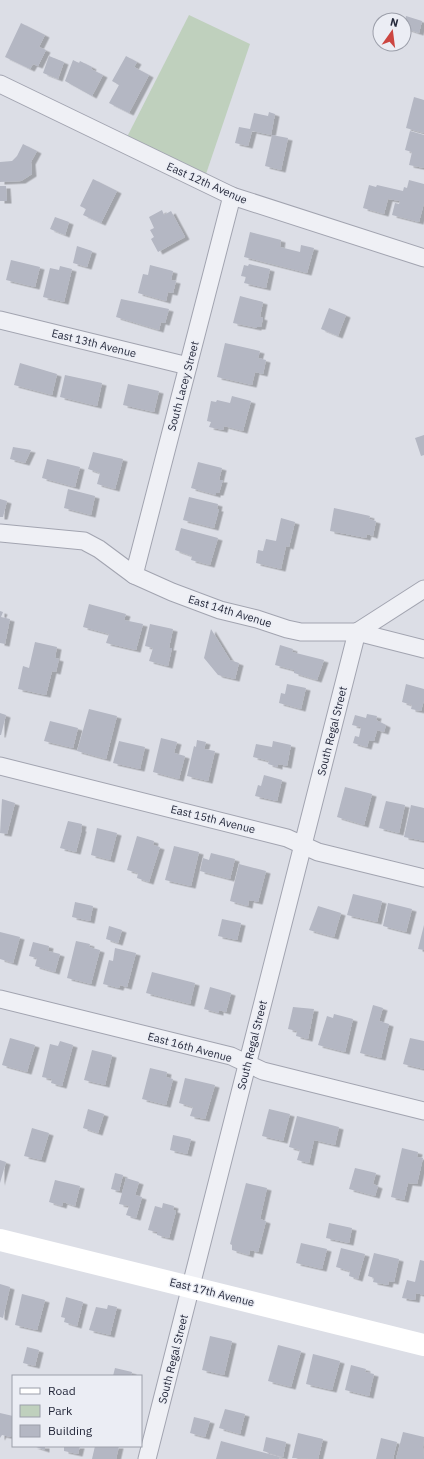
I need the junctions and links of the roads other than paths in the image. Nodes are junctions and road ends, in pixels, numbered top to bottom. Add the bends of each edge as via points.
1 (0, 84) edge
2 (232, 196) junction
3 (424, 258) edge
4 (0, 320) edge
5 (188, 366) junction
6 (0, 533) edge
7 (134, 575) junction
8 (424, 589) edge
9 (357, 632) junction
10 (424, 649) edge
11 (0, 766) edge
12 (303, 845) junction
13 (424, 878) edge
14 (0, 999) edge
15 (247, 1064) junction
16 (424, 1111) edge
17 (0, 1240) edge
18 (191, 1287) junction
19 (424, 1345) edge
20 (147, 1459) edge

1 - 2 street, East 12th Avenue
2 - 3 street, East 12th Avenue
2 - 5 street, South Lacey Street
4 - 5 street, East 13th Avenue
5 - 7 street, South Lacey Street
6 - 7 street, East 14th Avenue via 84,541
7 - 9 street, East 14th Avenue via 220,610 287,629 300,632
8 - 9 street
9 - 10 street, East 14th Avenue
9 - 12 street, South Regal Street
11 - 12 street, East 15th Avenue via 287,838
12 - 13 street, East 15th Avenue via 318,852
12 - 15 street, South Regal Street
14 - 15 street, East 16th Avenue via 231,1056
15 - 16 street, East 16th Avenue via 263,1071
15 - 18 street, South Regal Street
17 - 18 street, East 17th Avenue
18 - 19 street, East 17th Avenue
18 - 20 street, South Regal Street

